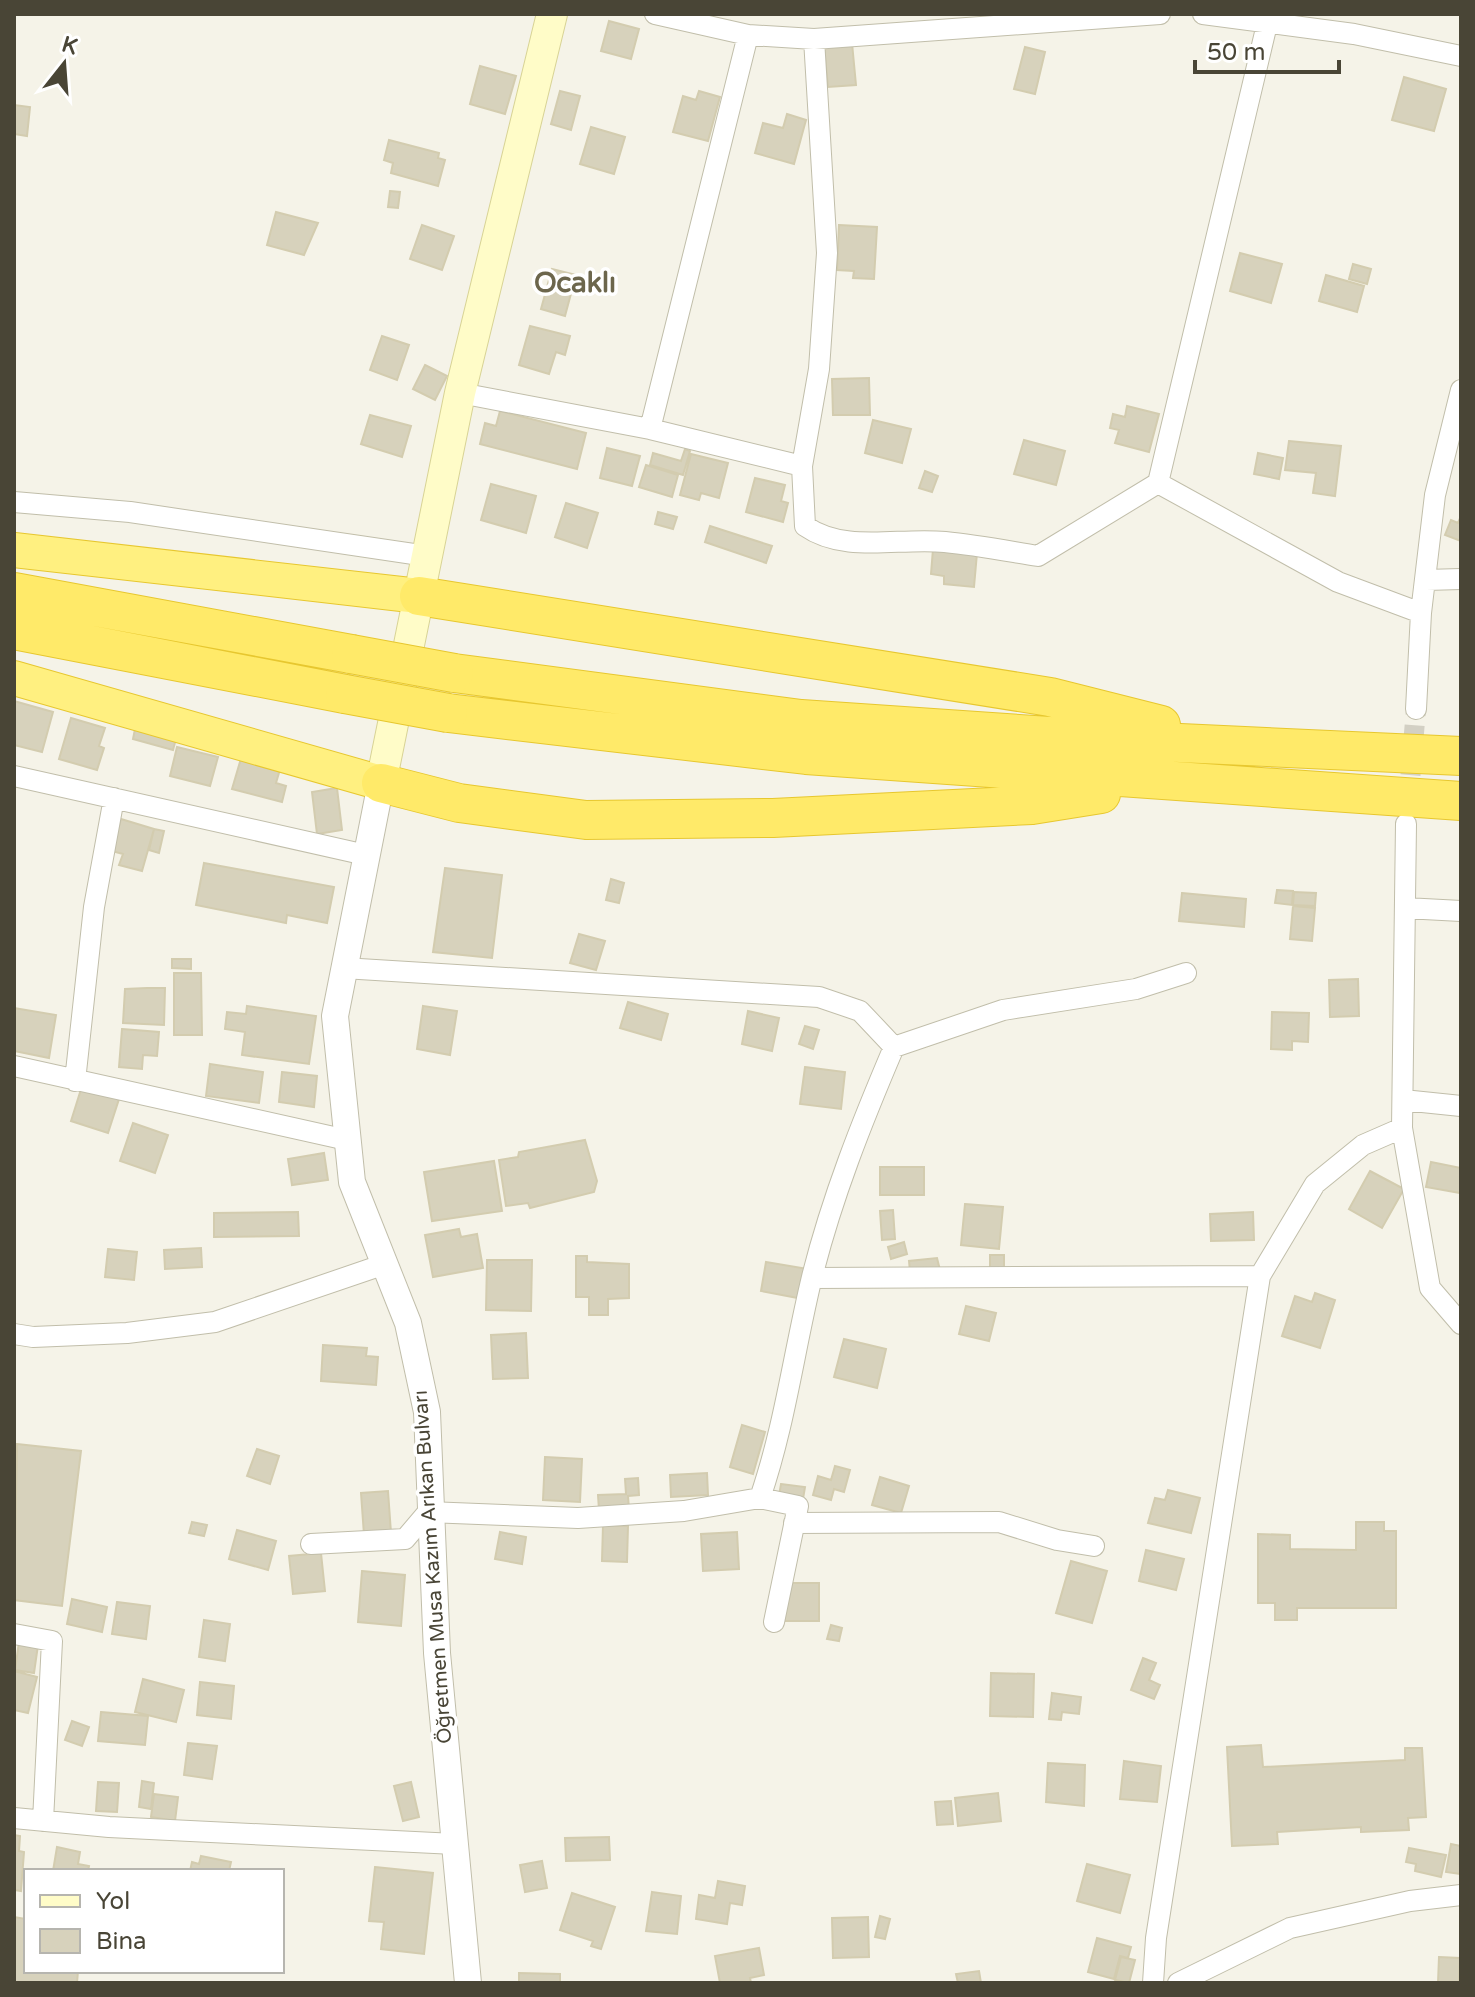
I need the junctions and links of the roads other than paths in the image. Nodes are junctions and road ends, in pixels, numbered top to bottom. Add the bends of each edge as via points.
1 (552, 14) edge
2 (655, 14) edge
3 (1160, 14) edge
4 (1203, 14) edge
5 (1268, 20) junction
6 (748, 35) junction
7 (814, 39) junction
8 (1461, 56) edge
9 (1461, 390) edge
10 (460, 393) junction
11 (650, 429) junction
12 (802, 466) junction
13 (1158, 483) junction
14 (14, 502) edge
15 (14, 550) edge
16 (427, 556) junction
17 (1461, 579) edge
18 (1426, 580) junction
19 (14, 592) edge
20 (419, 596) junction
21 (1421, 613) junction
22 (14, 630) edge
23 (14, 678) edge
24 (1416, 709) tunnel mouth
25 (1294, 749) junction
26 (1461, 756) edge
27 (14, 776) edge
28 (381, 783) junction
29 (1299, 791) junction
30 (114, 798) junction
31 (1461, 801) edge
32 (1406, 824) tunnel mouth
33 (366, 855) junction
34 (1405, 908) junction
35 (1461, 911) edge
36 (343, 968) junction
37 (1186, 973) dead end
38 (894, 1047) junction
39 (14, 1066) edge
40 (75, 1081) junction
41 (1403, 1100) junction
42 (1461, 1106) edge
43 (1402, 1128) junction
44 (347, 1140) junction
45 (385, 1264) junction
46 (1260, 1276) junction
47 (812, 1278) junction
48 (1461, 1324) edge
49 (14, 1334) edge
50 (760, 1498) junction
51 (431, 1512) junction
52 (794, 1523) junction
53 (311, 1544) dead end
54 (1094, 1546) dead end
55 (774, 1622) dead end
56 (14, 1634) edge
57 (14, 1818) edge
58 (43, 1821) junction
59 (455, 1844) junction
60 (1461, 1895) edge
61 (468, 1983) edge
62 (1153, 1983) edge
63 (1178, 1983) edge

1 - 10 main road
2 - 6 street
3 - 7 street
4 - 5 street
5 - 8 street
5 - 13 street
6 - 7 street
6 - 11 street
7 - 12 street via 827,253 819,369
9 - 18 street via 1435,495
10 - 11 street
10 - 16 main road
11 - 12 street
12 - 13 street via 805,526 821,538 943,542 1038,556
13 - 21 street via 1338,582
14 - 16 street via 130,512
15 - 20 highway
16 - 20 main road
17 - 18 street
18 - 21 street
19 - 25 highway, bridge via 454,673 801,719
20 - 25 highway via 1050,697 1136,721
20 - 28 main road
21 - 24 street
22 - 29 highway, bridge via 448,713 806,755
23 - 28 highway
25 - 26 highway
27 - 30 street
28 - 29 highway via 459,803 586,820 773,818 1032,805 1103,794
28 - 33 street, Öğretmen Musa Kazım Arıkan Bulvarı
29 - 31 highway
30 - 33 street
30 - 40 street via 94,907
32 - 34 street
33 - 36 street, Öğretmen Musa Kazım Arıkan Bulvarı
34 - 35 street
34 - 41 street
36 - 38 street via 819,997 860,1011
36 - 44 street, Öğretmen Musa Kazım Arıkan Bulvarı via 335,1016
37 - 38 street via 1136,989 1003,1010
38 - 47 street via 848,1155
39 - 40 street
40 - 44 street
41 - 42 street
41 - 43 street
43 - 46 street via 1363,1145 1315,1184
43 - 48 street via 1430,1288
44 - 45 street, Öğretmen Musa Kazım Arıkan Bulvarı via 352,1182
45 - 49 street via 215,1322 127,1333
45 - 51 street, Öğretmen Musa Kazım Arıkan Bulvarı via 408,1323 427,1412
46 - 47 street
46 - 62 street
47 - 50 street via 779,1441
50 - 51 street via 684,1511 578,1518
50 - 52 street via 798,1506
51 - 53 street via 405,1539
51 - 59 street, Öğretmen Musa Kazım Arıkan Bulvarı via 437,1653
52 - 54 street via 999,1522
52 - 55 street
56 - 58 street via 52,1641
57 - 58 street
58 - 59 street
59 - 61 street, Öğretmen Musa Kazım Arıkan Bulvarı
60 - 63 street via 1290,1928

